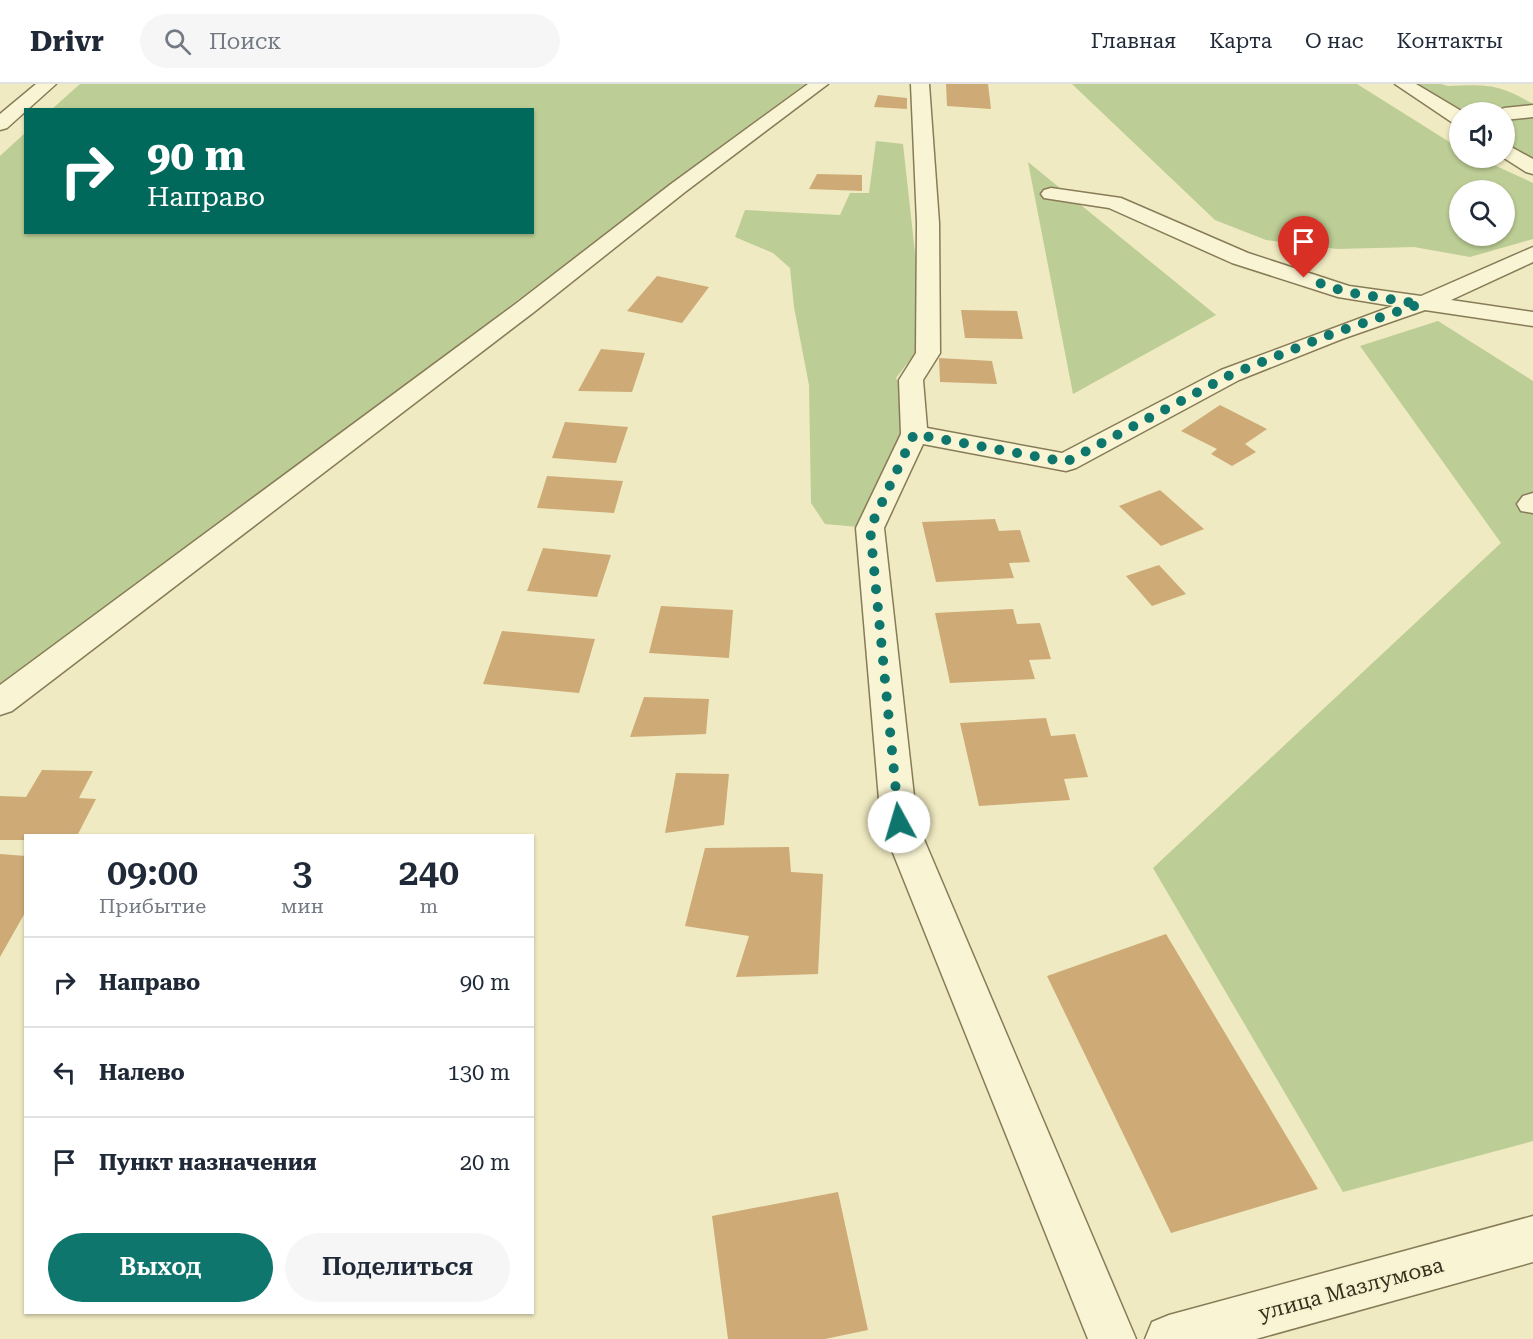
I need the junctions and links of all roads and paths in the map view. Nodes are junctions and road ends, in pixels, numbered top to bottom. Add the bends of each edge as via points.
1 (47, 84) edge
2 (819, 84) edge
3 (920, 84) edge
4 (1404, 84) edge
5 (1533, 111) edge
6 (1449, 112) edge
7 (1515, 113) edge
8 (0, 124) edge
9 (1515, 156) edge
10 (1532, 166) edge
11 (1051, 194) dead end
12 (1533, 254) edge
13 (1420, 304) junction
14 (1533, 319) edge
15 (914, 434) junction
16 (0, 702) edge
17 (1533, 1239) edge
18 (1112, 1339) edge
19 (1169, 1339) edge

1 - 8 street
2 - 16 street
3 - 15 street via 928,223 928,353 911,380
4 - 6 street
5 - 7 street
9 - 10 street
11 - 13 street via 1114,202 1240,258 1346,292
12 - 13 street
13 - 14 street
13 - 15 street via 1230,375 1066,462
15 - 18 street via 870,528 899,822
17 - 19 street, улица Мазлумова

